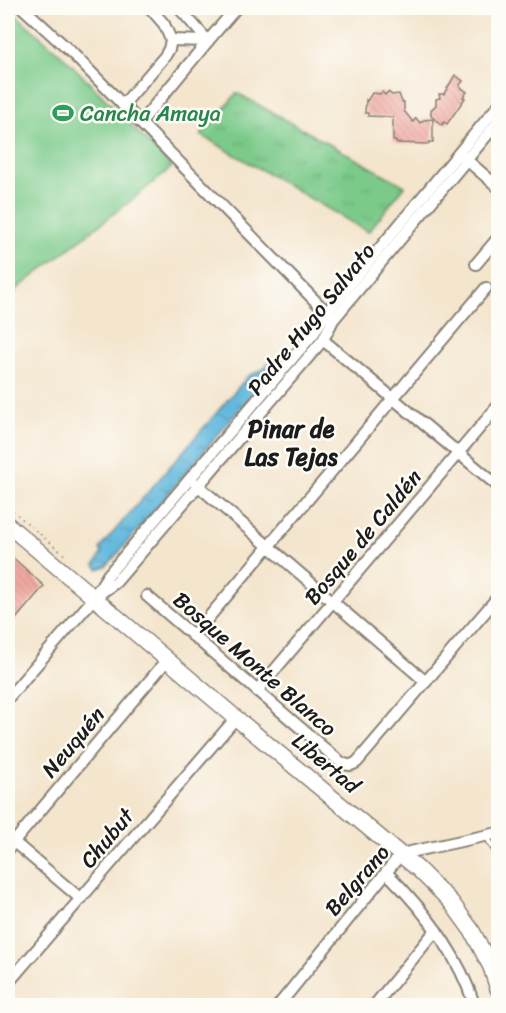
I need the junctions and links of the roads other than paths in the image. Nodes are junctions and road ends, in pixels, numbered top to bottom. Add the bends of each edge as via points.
1 (23, 8) edge
2 (150, 8) edge
3 (179, 8) edge
4 (236, 8) edge
5 (171, 40) junction
6 (208, 41) junction
7 (123, 105) junction
8 (498, 106) edge
9 (141, 122) junction
10 (498, 122) edge
11 (463, 157) junction
12 (498, 187) edge
13 (498, 238) edge
14 (476, 264) dead end
15 (486, 288) dead end
16 (330, 316) junction
17 (322, 340) junction
18 (393, 399) junction
19 (498, 406) edge
20 (459, 454) junction
21 (194, 482) junction
22 (498, 486) edge
23 (8, 525) edge
24 (269, 546) junction
25 (147, 596) dead end
26 (498, 597) edge
27 (94, 598) junction
28 (334, 602) junction
29 (193, 636) junction
30 (167, 660) junction
31 (426, 682) junction
32 (257, 691) junction
33 (8, 698) edge
34 (236, 718) junction
35 (498, 833) edge
36 (486, 836) junction
37 (9, 843) edge
38 (401, 854) junction
39 (498, 855) edge
40 (387, 873) junction
41 (81, 899) junction
42 (436, 930) junction
43 (8, 983) edge
44 (498, 989) edge
45 (278, 1005) edge
46 (374, 1005) edge
47 (477, 1005) edge

1 - 7 street
2 - 5 street
3 - 6 street
4 - 6 street
5 - 6 street
5 - 7 street via 165,56
6 - 9 street
7 - 9 street
8 - 11 street, Padre Hugo Salvato
9 - 16 street
10 - 11 street, Padre Hugo Salvato
11 - 12 street
11 - 16 street, Padre Hugo Salvato
13 - 14 street
15 - 18 street
16 - 17 street, Padre Hugo Salvato
16 - 21 street, Padre Hugo Salvato
17 - 18 street
17 - 21 street, Padre Hugo Salvato
18 - 20 street
18 - 24 street
19 - 20 street, Bosque de Caldén
20 - 22 street
20 - 28 street, Bosque de Caldén
21 - 24 street
21 - 27 street, Padre Hugo Salvato via 108,575
21 - 27 street, Padre Hugo Salvato via 116,582
23 - 27 main road, Libertad
24 - 28 street
24 - 29 street
25 - 29 street, Bosque Monte Blanco
26 - 31 street
27 - 30 main road, Libertad
27 - 33 street, Padre Hugo Salvato
28 - 31 street
28 - 32 street, Bosque de Caldén
29 - 32 street, Bosque Monte Blanco
30 - 34 main road, Libertad
30 - 37 street, Neuquén
31 - 32 street, Bosque Monte Blanco via 357,762 347,766
34 - 38 main road, Libertad
34 - 41 street, Chubut
35 - 36 street, Belgrano
36 - 38 street, Belgrano
36 - 39 lane
37 - 41 street
38 - 40 street, Belgrano
38 - 44 main road, Libertad via 461,915 486,958
40 - 42 street
40 - 45 street, Belgrano
41 - 43 street, Chubut
42 - 46 street
42 - 47 street

